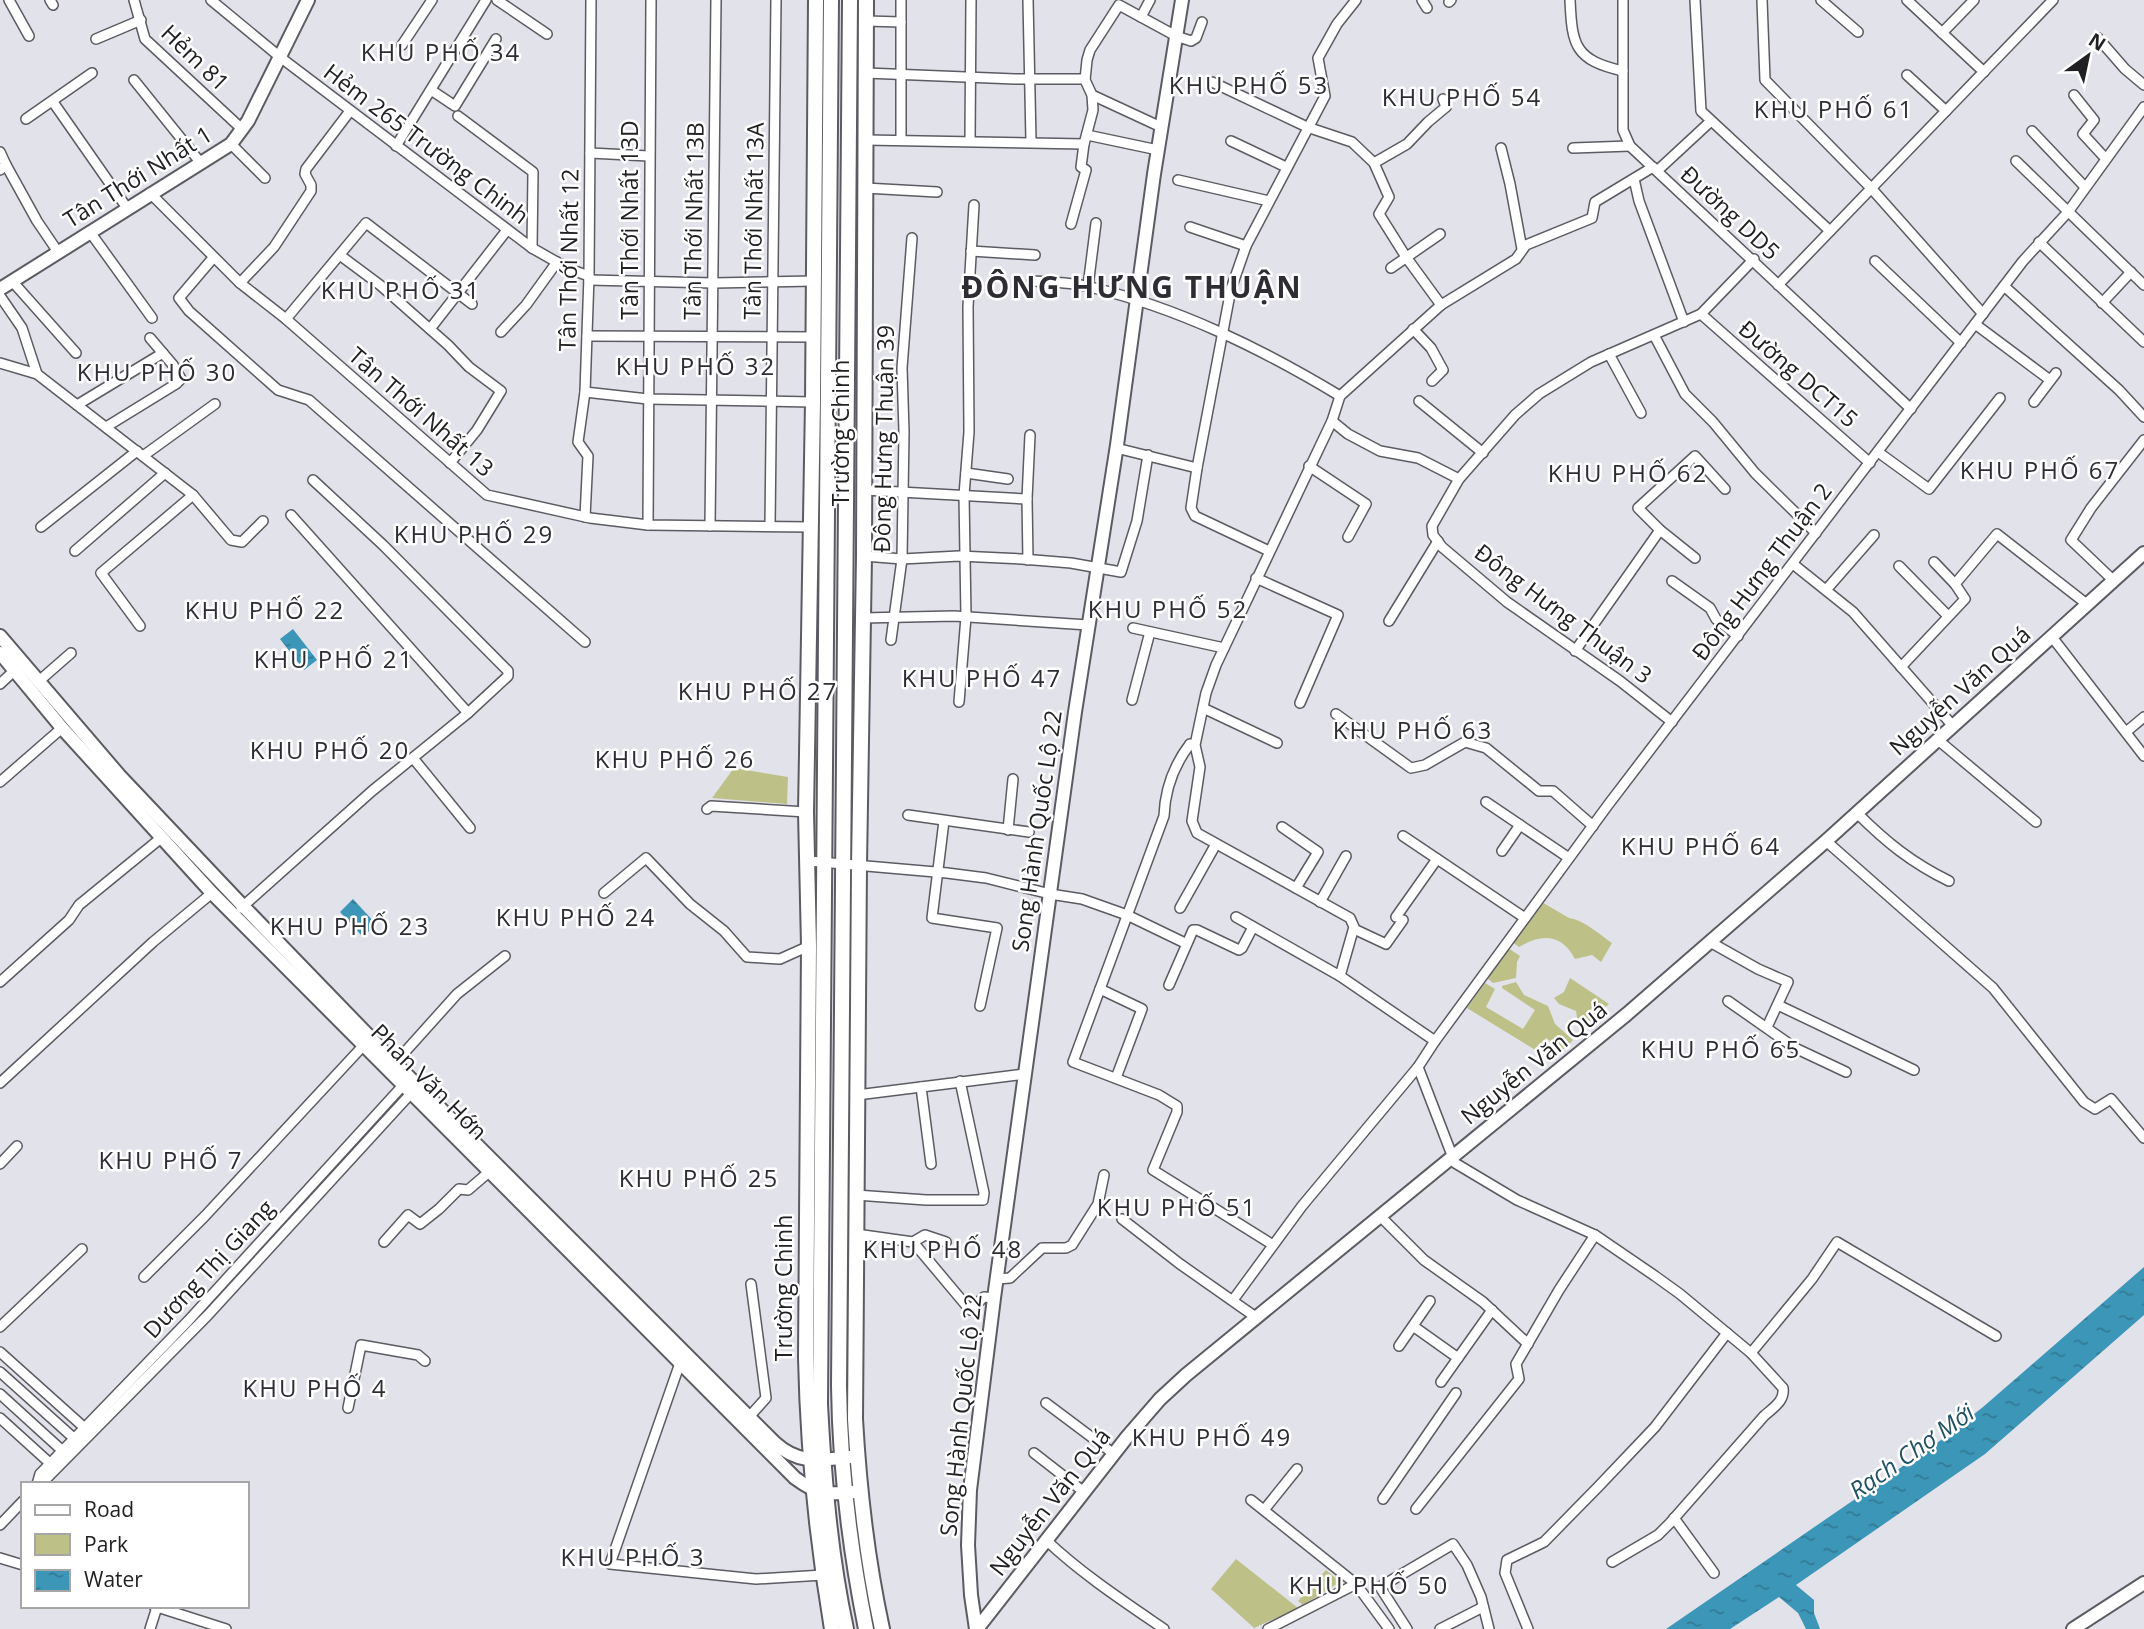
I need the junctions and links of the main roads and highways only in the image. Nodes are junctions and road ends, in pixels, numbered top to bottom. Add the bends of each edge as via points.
1 (307, 0) edge
2 (816, 0) edge
3 (831, 0) edge
4 (850, 0) edge
5 (866, 0) edge
6 (1182, 0) edge
7 (822, 157) junction
8 (849, 158) junction
9 (866, 158) junction
10 (0, 289) edge
11 (2144, 553) edge
12 (0, 636) edge
13 (0, 653) edge
14 (239, 911) junction
15 (410, 1086) junction
16 (632, 1308) junction
17 (857, 1457) junction
18 (842, 1458) junction
19 (817, 1460) junction
20 (860, 1491) junction
21 (820, 1493) junction
22 (845, 1493) junction
23 (829, 1574) junction
24 (2144, 1583) edge
25 (832, 1629) edge
26 (846, 1629) edge
27 (866, 1629) edge
28 (882, 1629) edge
29 (976, 1629) edge
30 (2073, 1629) edge

1 - 10 main road, Tân Thới Nhất 1 via 243,130 231,144
2 - 7 main road, Trường Chinh
3 - 7 main road, Trường Chinh
4 - 8 main road, Trường Chinh
5 - 9 main road, Trường Chinh
6 - 29 main road, Song Hành Quốc Lộ 22 via 994,1298 970,1490 968,1545
7 - 8 main road
7 - 19 main road, Trường Chinh via 825,862
7 - 19 main road, Trường Chinh via 814,281 806,812 807,1417
8 - 9 main road
8 - 18 main road, Trường Chinh via 839,1330
9 - 17 main road, Trường Chinh
11 - 29 main road, Nguyễn Văn Quá via 1710,942 1160,1399
12 - 14 main road, Phan Văn Hớn
13 - 14 main road, Phan Văn Hớn via 161,838 212,893
14 - 15 main road, Phan Văn Hớn via 363,1046
14 - 15 main road, Phan Văn Hớn via 395,1063
15 - 16 main road, Phan Văn Hớn
15 - 16 main road, Phan Văn Hớn via 489,1172
16 - 19 main road, Phan Văn Hớn via 787,1453
16 - 21 main road, Phan Văn Hớn via 795,1478
17 - 18 main road, Phan Văn Hớn
17 - 20 main road, Trường Chinh
18 - 19 main road, Phan Văn Hớn
18 - 22 main road, Trường Chinh
19 - 21 main road, Trường Chinh
20 - 22 main road
20 - 28 main road, Trường Chinh
21 - 22 main road
21 - 23 main road, Trường Chinh
22 - 27 main road, Trường Chinh
23 - 25 main road, Trường Chinh
23 - 26 main road, Trường Chinh
24 - 30 main road

